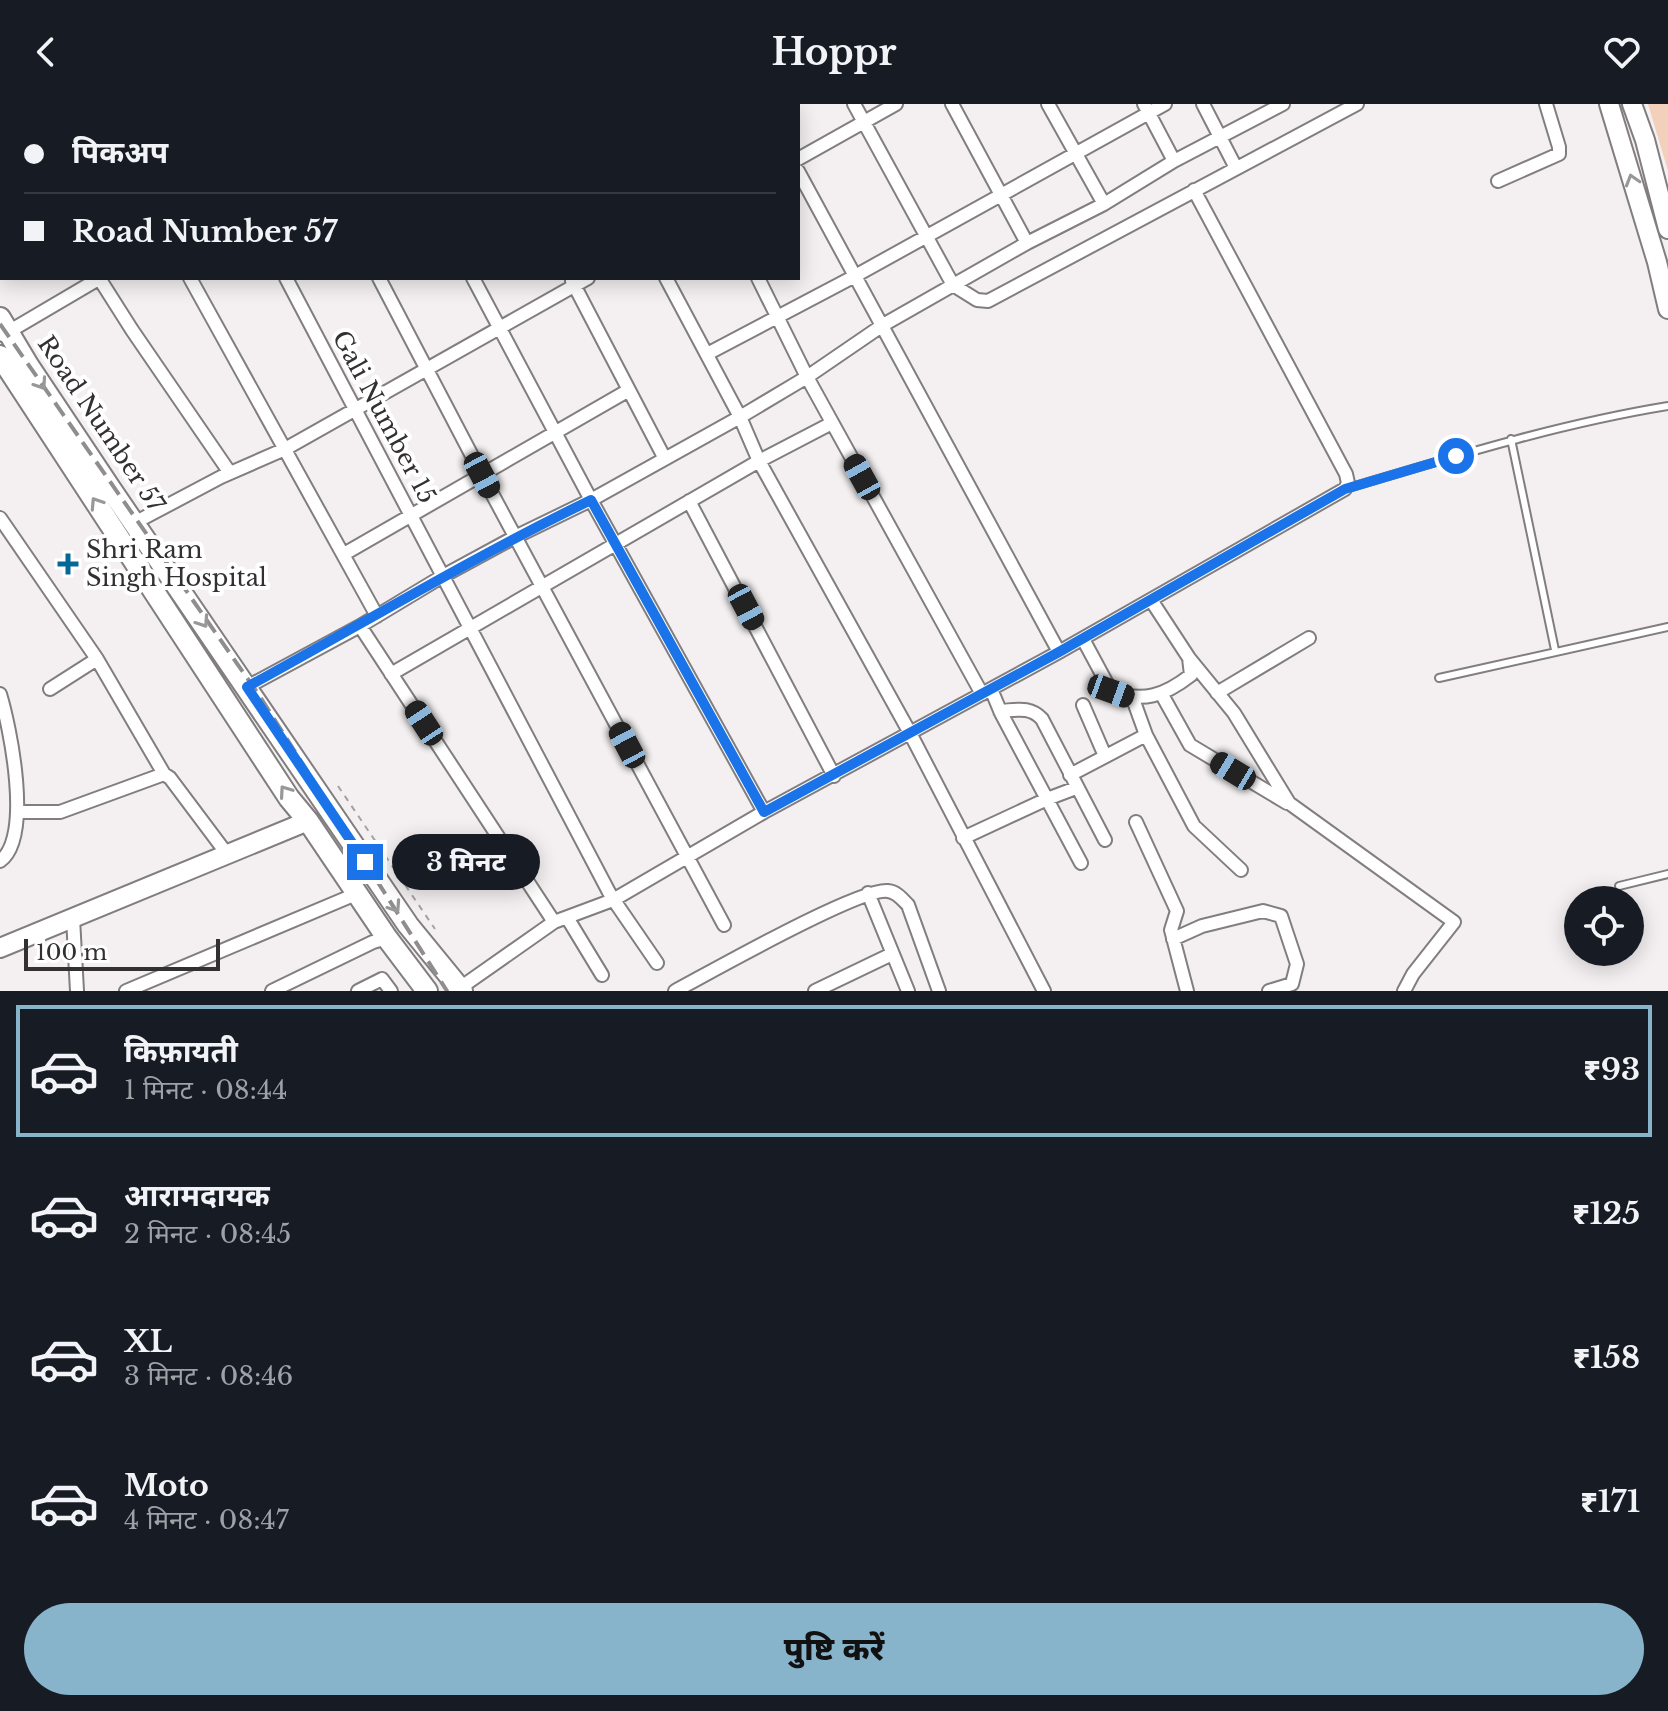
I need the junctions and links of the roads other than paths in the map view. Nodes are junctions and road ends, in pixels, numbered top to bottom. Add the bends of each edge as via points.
1 (854, 104) edge
2 (896, 104) edge
3 (952, 104) edge
4 (1048, 104) edge
5 (1165, 104) edge
6 (1203, 104) edge
7 (1283, 104) edge
8 (1357, 104) edge
9 (1546, 104) edge
10 (1609, 104) edge
11 (1632, 104) edge
12 (1146, 108) edge
13 (1261, 109) edge
14 (864, 122) junction
15 (1221, 136) junction
16 (1075, 153) junction
17 (800, 158) edge
18 (1174, 161) junction
19 (1236, 168) junction
20 (800, 175) edge
21 (1498, 181) dead end
22 (1194, 190) junction
23 (1001, 196) junction
24 (1661, 202) junction
25 (1104, 204) junction
26 (1641, 208) junction
27 (1668, 229) edge
28 (927, 236) junction
29 (1027, 243) junction
30 (855, 276) junction
31 (96, 280) edge
32 (101, 280) edge
33 (191, 280) edge
34 (287, 280) edge
35 (380, 280) edge
36 (474, 280) edge
37 (667, 280) edge
38 (759, 280) edge
39 (572, 282) edge
40 (953, 285) junction
41 (1668, 309) edge
42 (777, 316) junction
43 (883, 325) junction
44 (500, 327) junction
45 (3, 328) edge
46 (707, 354) junction
47 (0, 356) edge
48 (426, 370) junction
49 (807, 377) junction
50 (629, 390) junction
51 (1668, 406) edge
52 (355, 409) junction
53 (740, 417) junction
54 (832, 423) junction
55 (555, 432) junction
56 (1511, 439) junction
57 (285, 449) junction
58 (665, 459) junction
59 (759, 461) junction
60 (226, 475) junction
61 (482, 475) junction
62 (1345, 489) junction
63 (591, 500) junction
64 (689, 501) junction
65 (410, 516) junction
66 (0, 518) edge
67 (136, 522) junction
68 (515, 537) junction
69 (615, 544) junction
70 (344, 554) junction
71 (443, 576) junction
72 (541, 586) junction
73 (1151, 600) junction
74 (377, 616) junction
75 (360, 626) junction
76 (1668, 627) edge
77 (470, 629) junction
78 (1309, 638) dead end
79 (1083, 639) junction
80 (1555, 650) junction
81 (1059, 652) junction
82 (1189, 658) junction
83 (97, 659) junction
84 (391, 674) junction
85 (1439, 678) dead end
86 (247, 687) junction
87 (50, 689) dead end
88 (987, 691) junction
89 (1161, 693) junction
90 (1217, 693) junction
91 (0, 696) edge
92 (1133, 699) junction
93 (1083, 705) dead end
94 (1000, 711) junction
95 (910, 733) junction
96 (1146, 735) junction
97 (1105, 756) junction
98 (164, 774) junction
99 (1070, 775) junction
100 (834, 776) junction
101 (1076, 788) junction
102 (1047, 799) junction
103 (1294, 806) junction
104 (17, 812) junction
105 (764, 812) junction
106 (308, 821) junction
107 (1136, 822) dead end
108 (963, 838) junction
109 (1105, 840) dead end
110 (227, 854) junction
111 (687, 857) junction
112 (0, 861) edge
113 (1081, 863) dead end
114 (1241, 870) dead end
115 (1668, 874) edge
116 (1619, 886) dead end
117 (868, 893) junction
118 (356, 894) junction
119 (613, 900) junction
120 (73, 918) junction
121 (568, 919) junction
122 (551, 924) junction
123 (724, 925) dead end
124 (387, 938) junction
125 (1173, 939) junction
126 (0, 948) edge
127 (892, 954) junction
128 (657, 963) dead end
129 (602, 975) dead end
130 (461, 989) edge
131 (77, 991) edge
132 (126, 991) edge
133 (272, 991) edge
134 (358, 991) edge
135 (391, 991) edge
136 (427, 991) edge
137 (675, 991) edge
138 (815, 991) edge
139 (908, 991) edge
140 (939, 991) edge
141 (1044, 991) edge
142 (1187, 991) edge
143 (1269, 991) edge
144 (1404, 991) edge

1 - 14 street
2 - 14 street
3 - 23 street
4 - 16 street
5 - 12 street
6 - 15 street
7 - 13 street
8 - 19 street
9 - 21 street via 1559,154
26 -> 10 street
11 - 24 street
12 - 16 street
12 - 18 street
13 - 15 street
14 - 17 street
14 - 28 street
15 - 18 street
15 - 19 street
16 - 23 street
16 - 25 street
18 - 25 street
19 - 22 street
20 - 30 street
22 - 40 street via 999,297 977,300
22 - 62 street via 1346,474
23 - 28 street
23 - 29 street
24 - 26 street
24 - 27 street
25 - 29 street
26 - 41 street
28 - 30 street
28 - 40 street
29 - 40 street
30 - 42 street
30 - 43 street
31 - 45 street via 28,320
32 - 60 street
33 - 57 street
34 - 52 street, Gali Number 15
35 - 48 street
36 - 44 street
37 - 46 street
38 - 42 street
39 - 44 street
39 - 50 street
40 - 43 street
42 - 46 street
42 - 49 street
43 - 49 street
43 - 81 street
44 - 48 street
44 - 55 street
45 -> 67 main road, Road Number 57
46 - 53 street
106 -> 47 main road, Road Number 57
48 - 52 street
48 - 61 street
49 - 53 street
49 - 54 street
50 - 55 street
50 - 58 street
51 - 56 lane
52 - 57 street
52 - 65 street, Gali Number 15
53 - 58 street
53 - 59 street
54 - 59 street
54 - 88 street
55 - 61 street
55 - 63 street
56 - 62 lane
56 - 80 lane
57 - 60 street
57 - 70 street
58 - 63 street
59 - 64 street
59 - 95 street
60 - 67 street
61 - 65 street
61 - 68 street
62 - 73 street
63 - 68 street
63 - 69 street
64 - 69 street
64 - 100 street
65 - 70 street
65 - 71 street, Gali Number 15
66 - 83 street
67 -> 86 main road, Road Number 57
68 - 71 street
68 - 72 street
69 - 72 street
69 - 105 street
70 - 74 street
71 - 74 street
71 - 77 street, Gali Number 15
72 - 77 street
72 - 111 street
73 - 79 street
73 - 82 street
74 - 75 street
75 - 84 street
75 - 86 street
76 - 80 lane
77 - 84 street
77 - 119 street, Gali Number 15
78 - 90 street
79 - 81 street
79 - 92 street via 1111,691
80 - 85 lane
81 - 88 street
82 - 89 street via 1191,675
82 - 90 street
83 - 87 street
83 - 98 street
84 - 122 street
86 -> 130 main road, Road Number 57 via 408,925
88 - 94 street
88 - 95 street
89 - 92 street
89 - 103 street via 1190,745
90 - 103 street
91 - 104 street via 11,740
92 - 96 street
93 - 97 street
94 - 99 street via 1035,711
94 - 102 street
95 - 100 street
95 - 108 street
96 - 97 street
96 - 114 street via 1194,826
97 - 99 street
98 - 104 street via 60,812
98 - 110 street
99 - 101 street
100 - 105 street
101 - 102 street
101 - 109 street
102 - 108 street
102 - 113 street
103 - 144 street via 1454,922
104 - 112 street via 12,842
105 - 111 street
106 - 110 street
106 - 118 main road, Road Number 57
107 - 125 street via 1177,911
108 - 141 street
110 - 120 street
111 - 119 street
111 - 123 street
115 - 116 lane
117 - 127 street
117 - 137 street
117 - 140 street via 887,891 908,905
118 - 124 main road, Road Number 57
118 - 132 street
119 - 121 street
119 - 128 street, Gali Number 15
120 - 126 street
120 - 131 street
121 - 122 street
121 - 129 street
122 - 130 street
124 - 133 street
124 - 136 main road, Road Number 57
125 - 142 street
125 - 143 street via 1263,911 1281,916 1297,964 1292,984
127 - 138 street
127 - 139 street
134 - 135 street via 382,979

